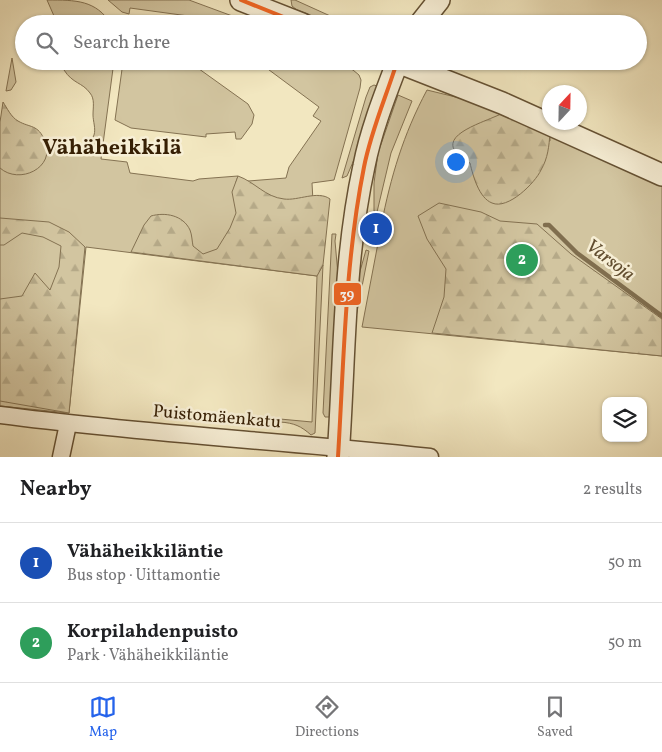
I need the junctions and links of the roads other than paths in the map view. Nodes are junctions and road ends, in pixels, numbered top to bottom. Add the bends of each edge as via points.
1 (241, 0) edge
2 (439, 0) edge
3 (279, 15) edge
4 (427, 15) edge
5 (394, 70) edge
6 (417, 70) edge
7 (662, 175) edge
8 (0, 415) edge
9 (68, 424) junction
10 (339, 452) edge
11 (61, 457) edge
12 (430, 457) edge

1 - 3 street
2 - 4 street
5 - 10 street via 364,164 354,222 348,271
6 - 7 street via 502,103
8 - 9 street, Puistomäenkatu
9 - 10 street, Puistomäenkatu
9 - 11 street
10 - 12 street, Puistomäenkatu

